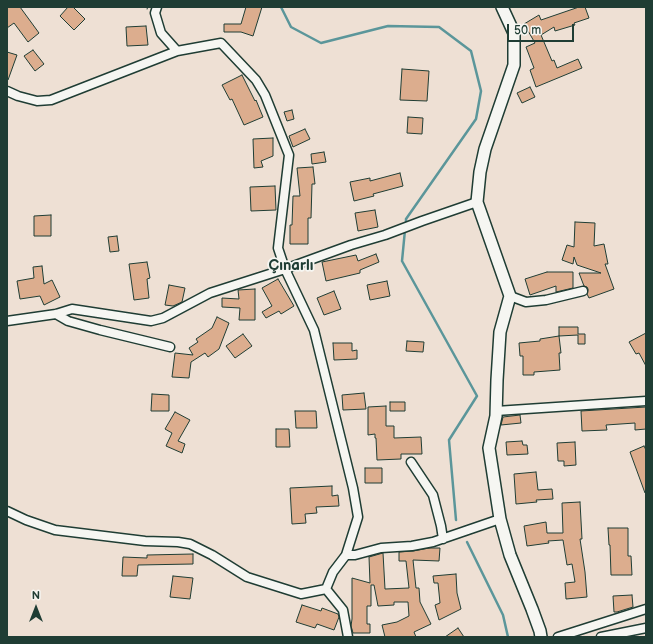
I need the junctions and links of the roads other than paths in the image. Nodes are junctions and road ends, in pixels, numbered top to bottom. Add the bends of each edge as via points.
1 (157, 7) edge
2 (502, 7) edge
3 (177, 51) junction
4 (7, 91) edge
5 (477, 202) junction
6 (285, 269) junction
7 (583, 291) dead end
8 (510, 296) junction
9 (56, 314) junction
10 (7, 321) edge
11 (170, 346) dead end
12 (646, 401) edge
13 (496, 411) junction
14 (411, 462) dead end
15 (7, 511) edge
16 (500, 519) junction
17 (443, 539) junction
18 (346, 555) junction
19 (326, 589) junction
20 (646, 609) edge
21 (646, 628) edge
22 (348, 637) edge
23 (541, 637) edge
24 (558, 637) edge
25 (600, 637) edge

1 - 3 street via 155,13 161,33
2 - 5 street via 514,33 514,65 485,149
3 - 4 street via 51,100 37,101
3 - 6 street via 221,43 256,80 265,95 289,155 278,248
5 - 6 street
5 - 8 street
6 - 9 street via 210,294 163,318 151,321 72,308
6 - 18 street via 314,330 353,488 358,517
7 - 8 street via 526,302
8 - 13 street via 500,332
9 - 10 street
9 - 11 street via 68,321
12 - 13 street
13 - 16 street via 489,448
14 - 17 street via 433,494
15 - 19 street via 55,530 190,544 247,577 301,594
16 - 17 street
16 - 23 street via 510,555
17 - 18 street
18 - 19 street via 333,572
19 - 22 street via 343,610
20 - 24 street
21 - 25 street

